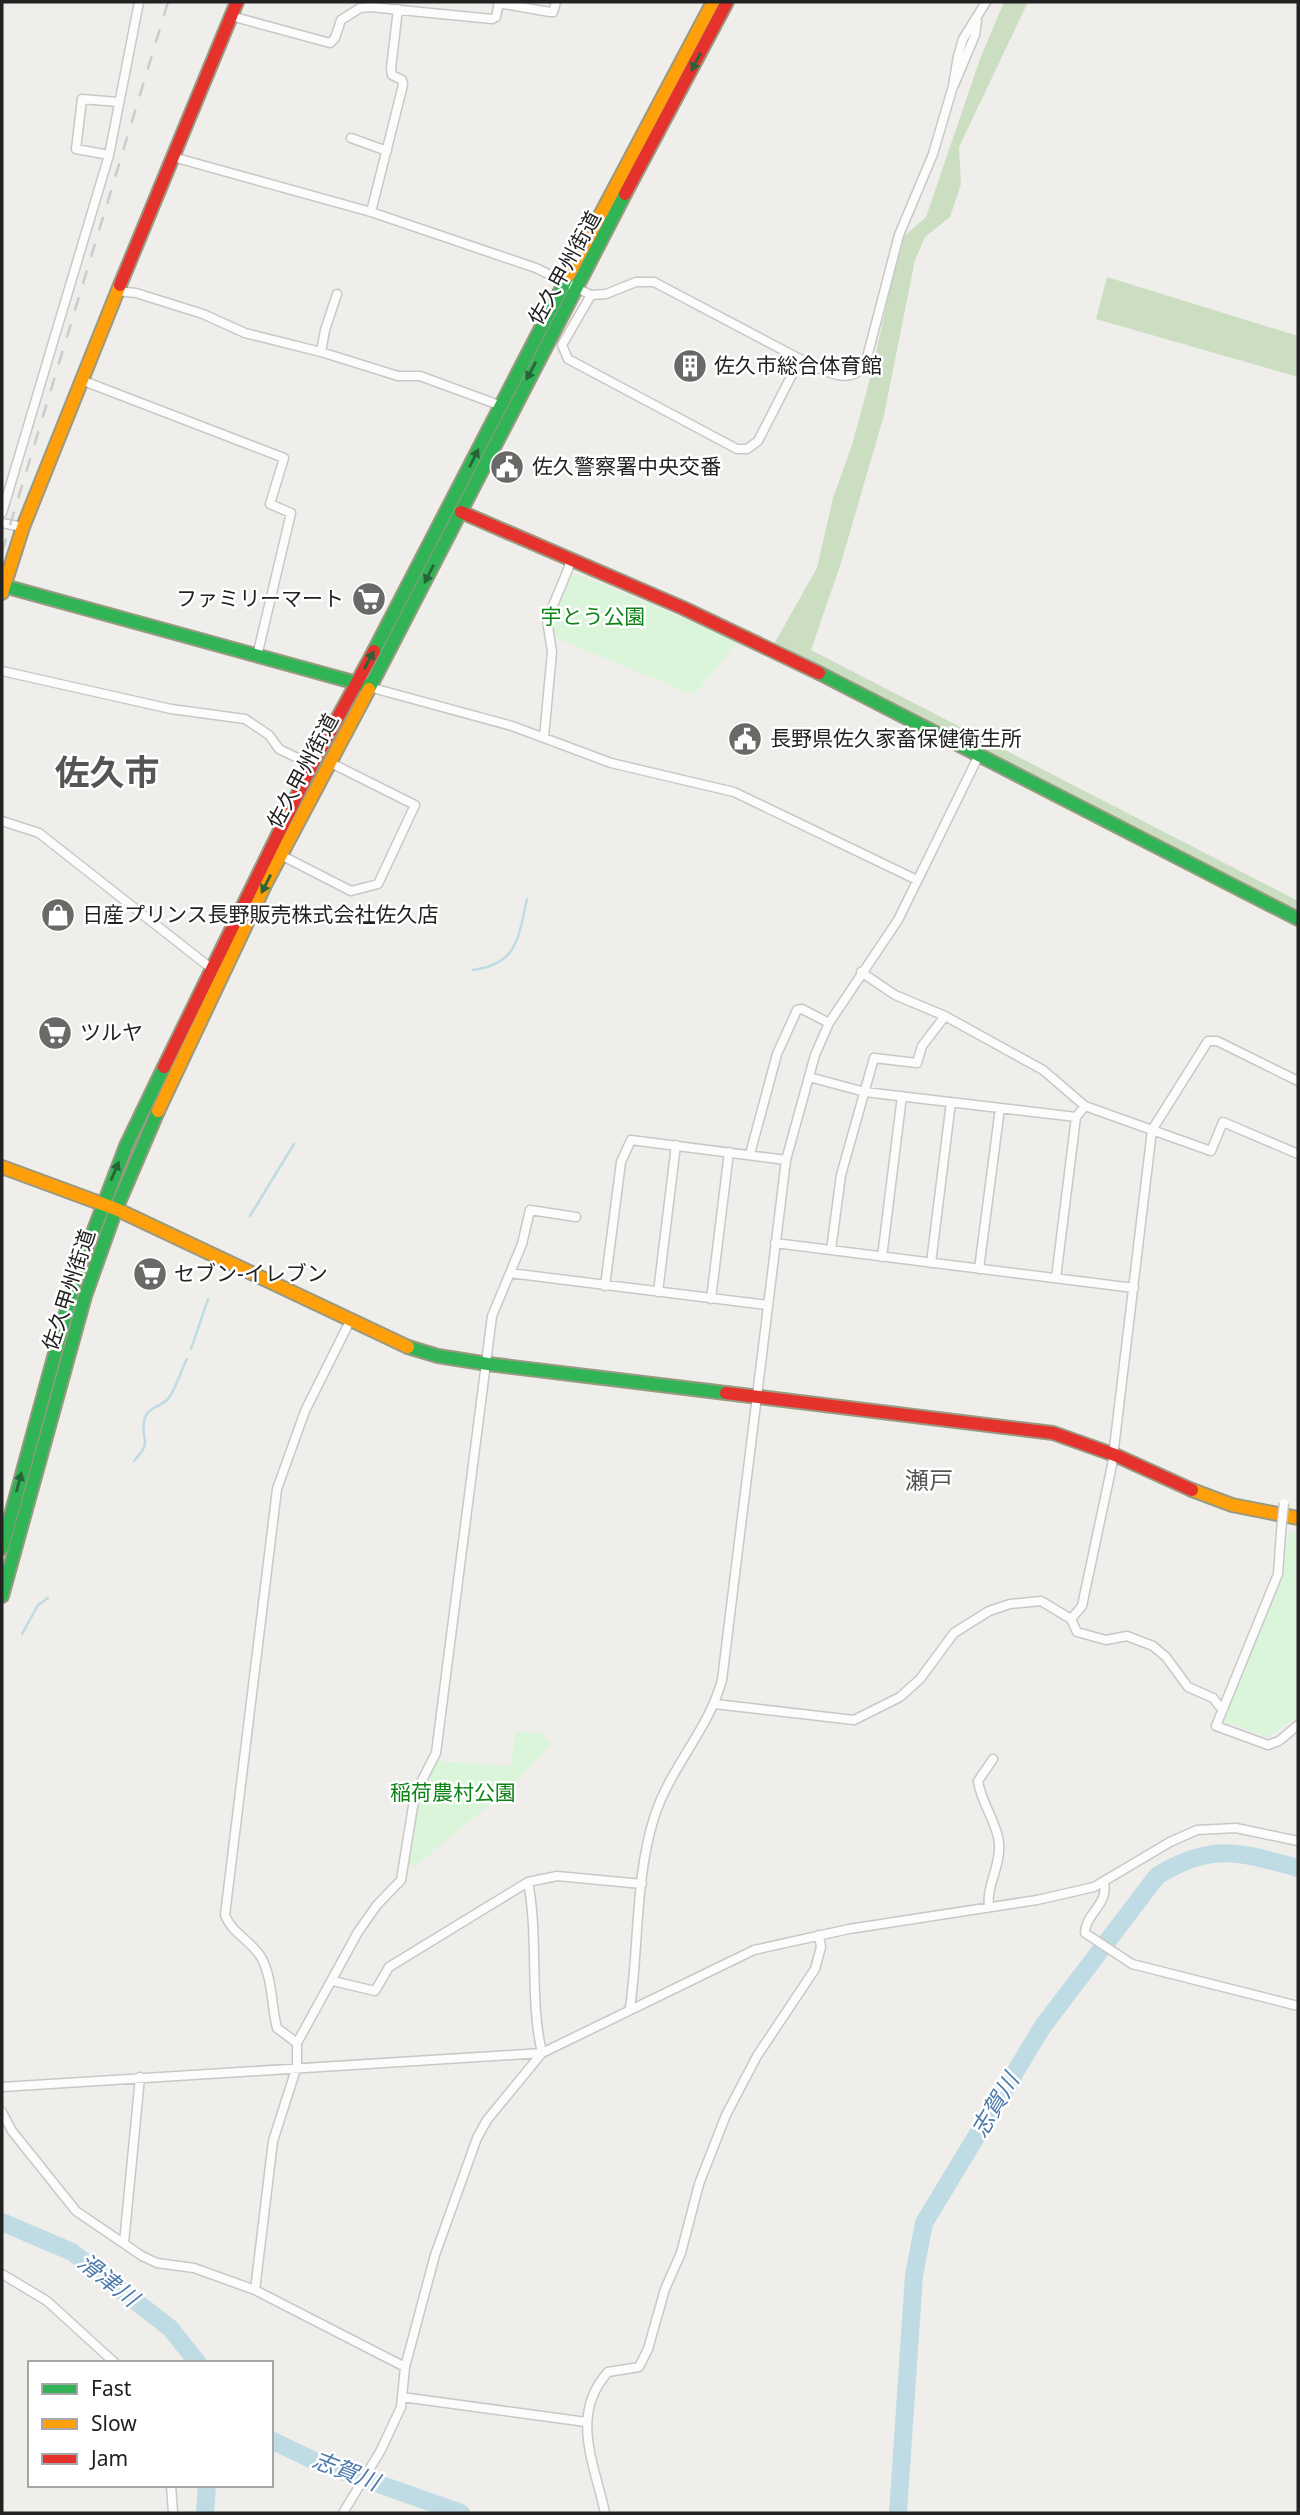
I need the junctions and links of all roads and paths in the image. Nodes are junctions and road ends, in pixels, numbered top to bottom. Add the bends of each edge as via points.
1 (139, 2) edge
2 (237, 2) edge
3 (556, 2) edge
4 (713, 2) edge
5 (727, 2) edge
6 (986, 2) edge
7 (499, 3) edge
8 (398, 9) junction
9 (231, 16) junction
10 (118, 102) junction
11 (351, 138) dead end
12 (387, 151) junction
13 (109, 155) junction
14 (173, 158) junction
15 (371, 212) junction
16 (571, 284) junction
17 (117, 291) junction
18 (337, 294) dead end
19 (591, 295) junction
20 (321, 352) junction
21 (800, 359) junction
22 (81, 380) junction
23 (499, 405) junction
24 (461, 512) junction
25 (2, 513) edge
26 (2, 523) edge
27 (23, 527) junction
28 (569, 560) junction
29 (3, 589) edge
30 (257, 656) junction
31 (2, 671) edge
32 (363, 685) junction
33 (544, 737) junction
34 (980, 753) junction
35 (329, 762) junction
36 (312, 765) junction
37 (2, 821) edge
38 (275, 852) junction
39 (917, 880) junction
40 (1298, 919) edge
41 (215, 972) junction
42 (861, 972) junction
43 (945, 1016) junction
44 (829, 1023) junction
45 (809, 1077) junction
46 (1298, 1082) edge
47 (865, 1092) junction
48 (902, 1097) junction
49 (951, 1102) junction
50 (1085, 1106) junction
51 (1000, 1108) junction
52 (1076, 1117) junction
53 (1152, 1130) junction
54 (676, 1145) junction
55 (729, 1152) junction
56 (750, 1154) junction
57 (1298, 1154) edge
58 (786, 1160) junction
59 (2, 1167) edge
60 (102, 1203) junction
61 (116, 1209) junction
62 (576, 1217) dead end
63 (775, 1243) junction
64 (831, 1250) junction
65 (882, 1257) junction
66 (931, 1263) junction
67 (979, 1269) junction
68 (510, 1273) junction
69 (1056, 1278) junction
70 (605, 1286) junction
71 (1134, 1288) junction
72 (658, 1292) junction
73 (711, 1298) junction
74 (767, 1305) junction
75 (350, 1321) junction
76 (488, 1364) junction
77 (756, 1397) junction
78 (1113, 1454) junction
79 (1284, 1503) dead end
80 (1298, 1518) edge
81 (2, 1548) edge
82 (2, 1596) edge
83 (1070, 1619) junction
84 (715, 1704) junction
85 (1221, 1708) junction
86 (1298, 1725) edge
87 (993, 1759) dead end
88 (1298, 1841) edge
89 (528, 1882) junction
90 (1104, 1883) junction
91 (642, 1885) junction
92 (989, 1907) junction
93 (820, 1935) junction
94 (333, 1981) junction
95 (1298, 2006) edge
96 (630, 2008) junction
97 (298, 2043) junction
98 (542, 2053) junction
99 (297, 2066) junction
100 (140, 2077) junction
101 (2, 2087) edge
102 (2, 2112) edge
103 (124, 2243) junction
104 (2, 2274) edge
105 (254, 2290) junction
106 (114, 2361) edge
107 (405, 2367) junction
108 (402, 2397) junction
109 (586, 2422) junction
110 (171, 2487) edge
111 (173, 2513) edge
112 (343, 2513) edge
113 (605, 2513) edge

1 - 10 street
2 - 9 main road
3 - 7 street via 553,12
4 - 16 main road, 佐久甲州街道
5 -> 16 main road, 佐久甲州街道
6 - 21 street via 953,86 933,155 899,235 865,365 856,375 845,377
7 - 8 street via 492,19
8 - 9 street via 360,8 341,20 330,43
8 - 12 street via 391,68 403,85
9 - 14 main road
10 - 13 street
10 - 13 street via 82,99 76,149
11 - 12 street
12 - 15 street
13 - 25 street
14 - 15 street
14 - 17 main road
15 - 16 street
16 - 19 street
16 - 23 main road, 佐久甲州街道
16 -> 24 main road, 佐久甲州街道
17 - 20 street via 203,314 245,333
17 - 22 main road
18 - 20 street
19 - 21 street via 636,282 654,282
19 - 21 street via 562,345 568,359 737,449 747,449 758,441
20 - 23 street via 398,376 420,376
22 - 27 main road
22 - 30 street via 284,458 270,503 291,513
32 -> 23 main road, 佐久甲州街道
24 - 28 main road
24 -> 32 main road, 佐久甲州街道
26 - 27 street
27 - 29 main road
28 - 33 street via 547,627 552,652
28 - 34 main road via 732,630
29 - 30 main road
30 - 32 main road
31 - 36 street via 171,709 245,719 279,748
32 - 33 street
32 - 35 main road, 佐久甲州街道
32 - 36 main road, 佐久甲州街道
33 - 39 street via 611,763 734,792
34 - 39 street
34 - 40 main road
35 - 38 main road, 佐久甲州街道
35 - 38 street via 415,805 378,884 351,891
36 - 38 main road, 佐久甲州街道
37 - 41 street via 39,833
38 - 41 main road, 佐久甲州街道
39 - 42 street via 898,920
60 -> 41 main road, 佐久甲州街道
41 - 61 main road, 佐久甲州街道
42 - 43 street via 895,995
42 - 44 street
43 - 47 street via 922,1046 917,1063 874,1058
43 - 50 street via 1051,1075
44 - 45 street
44 - 56 street via 800,1009 788,1026
45 - 47 street
45 - 58 street
46 - 53 street via 1217,1041 1208,1041
47 - 48 street
47 - 64 street via 841,1175
48 - 49 street
48 - 65 street
49 - 51 street
49 - 66 street
50 - 52 street
50 - 53 street
51 - 52 street
51 - 67 street
52 - 69 street
53 - 57 street via 1210,1151 1223,1122
53 - 71 street
54 - 55 street
54 - 70 street via 631,1140 621,1162
54 - 72 street
55 - 56 street
55 - 73 street
56 - 58 street
58 - 63 street
59 - 60 main road
60 - 61 main road
81 -> 60 main road, 佐久甲州街道 via 64,1316
61 - 75 main road
61 - 82 main road, 佐久甲州街道 via 73,1336
62 - 68 street via 530,1210
63 - 64 street
63 - 74 street
64 - 65 street
65 - 66 street
66 - 67 street
67 - 69 street
68 - 70 street
68 - 76 street via 492,1316
69 - 71 street
70 - 72 street
71 - 78 street
72 - 73 street
73 - 74 street
74 - 77 street
75 - 76 main road via 420,1352
75 - 97 street via 305,1411 277,1489 225,1914 261,1958 277,2028
76 - 77 main road
76 - 94 street via 436,1753 415,1794 401,1880 358,1932
77 - 78 main road via 1054,1433
77 - 84 street via 723,1672
78 - 80 main road via 1233,1507
78 - 83 street via 1085,1593 1080,1611
79 - 85 street, bridge via 1280,1567
83 - 84 street via 1041,1601 989,1611 954,1633 920,1679 900,1697 854,1720
83 - 85 street via 1077,1632 1106,1640 1127,1636 1153,1646 1188,1686 1213,1698
84 - 91 street via 663,1793 653,1821
85 - 86 street via 1216,1726 1268,1745
87 - 92 street via 978,1781 999,1847
88 - 90 street via 1237,1828 1197,1830
89 - 91 street via 557,1876
89 - 94 street via 389,1967 375,1991
89 - 98 street via 535,1949 534,2003
90 - 92 street
90 - 95 street via 1105,1896 1085,1927 1088,1936 1132,1964
91 - 96 street
92 - 93 street
93 - 96 street via 754,1950
93 - 109 street via 815,1969 757,2056 726,2115 699,2184 648,2349 639,2367 605,2376
94 - 97 street
96 - 98 street
97 - 99 street
98 - 99 street
98 - 107 street via 477,2138 446,2217
99 - 100 street
99 - 105 street via 277,2121
100 - 101 street
100 - 103 street
102 - 103 street via 76,2211
103 - 105 street via 150,2261 194,2268
104 - 106 street via 47,2301
105 - 107 street
107 - 108 street
108 - 109 street
108 - 112 street via 397,2418
109 - 113 street via 589,2456
110 - 111 street

